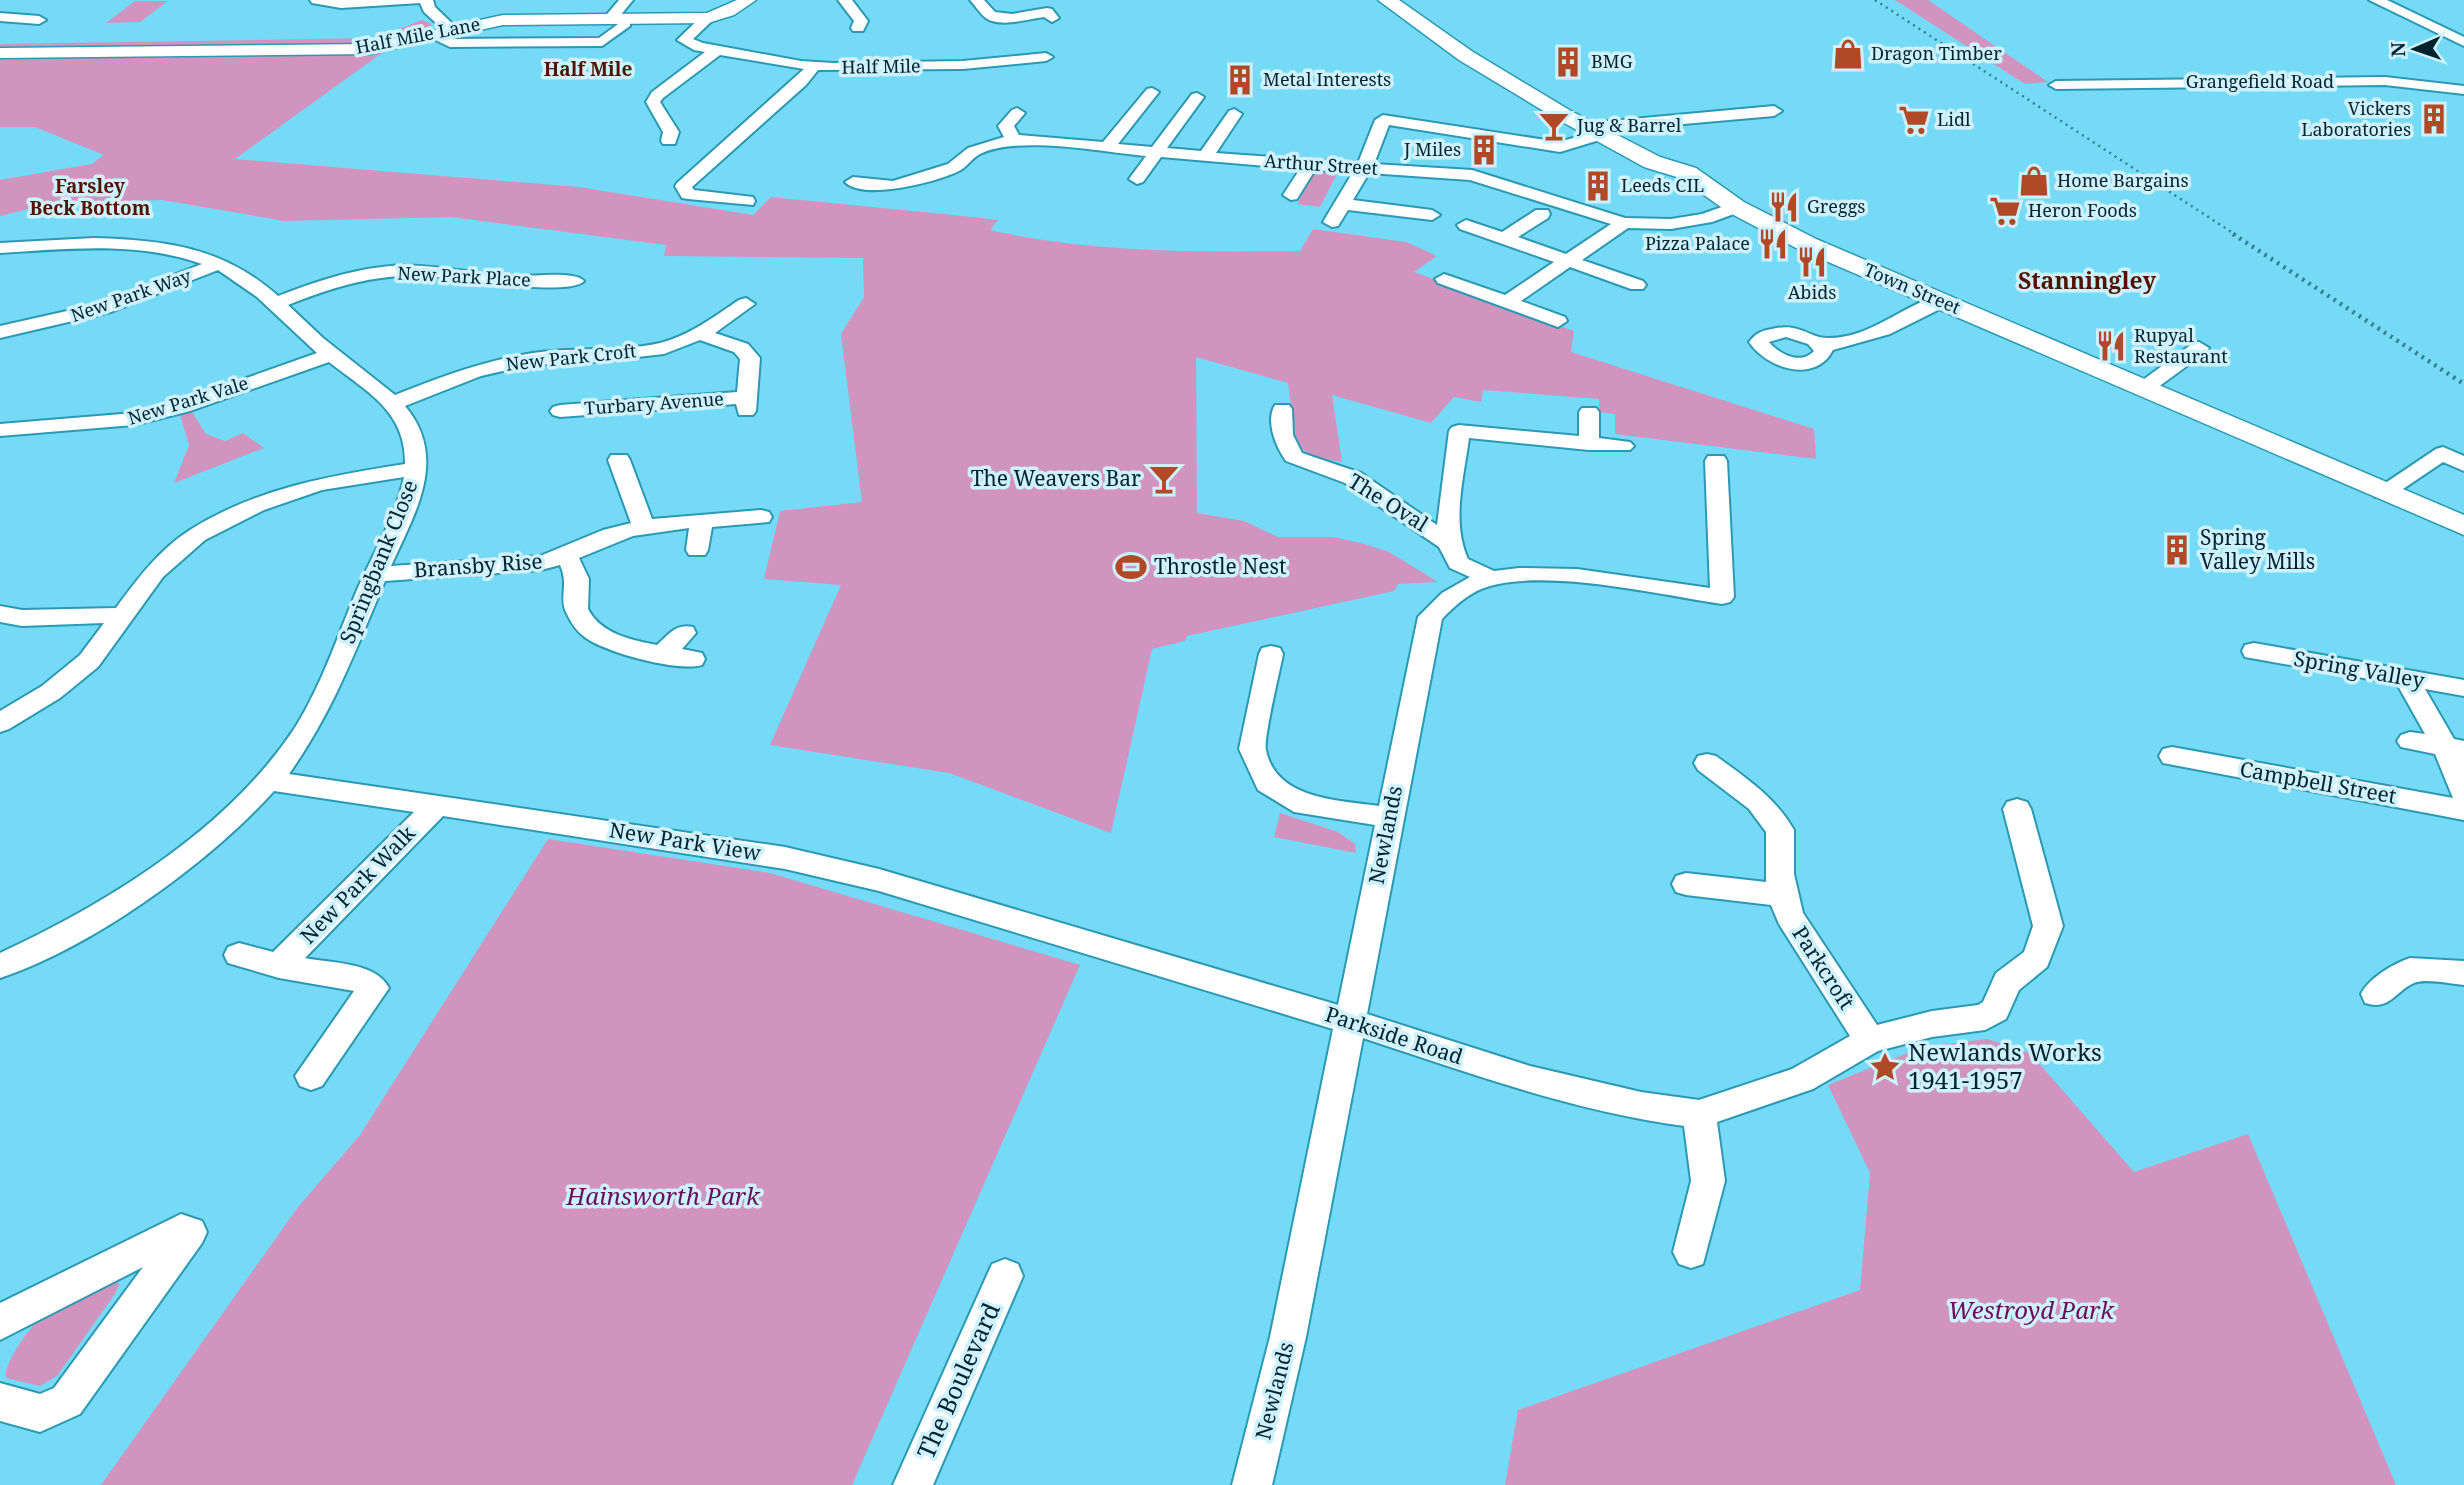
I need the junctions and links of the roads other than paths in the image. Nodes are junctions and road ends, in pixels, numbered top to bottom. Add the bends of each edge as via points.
1 (317, 0) edge
2 (416, 0) edge
3 (426, 0) edge
4 (626, 0) edge
5 (748, 0) edge
6 (845, 0) edge
7 (977, 0) edge
8 (1387, 0) edge
9 (2376, 0) edge
10 (0, 17) edge
11 (708, 18) junction
12 (1052, 18) dead end
13 (39, 20) dead end
14 (617, 21) junction
15 (858, 28) dead end
16 (453, 31) junction
17 (432, 35) junction
18 (2464, 42) edge
19 (716, 51) junction
20 (0, 53) edge
21 (1046, 57) dead end
22 (814, 66) junction
23 (2056, 85) dead end
24 (2464, 90) edge
25 (1152, 92) dead end
26 (1197, 97) dead end
27 (1774, 111) dead end
28 (1017, 113) dead end
29 (1234, 114) dead end
30 (1595, 131) junction
31 (1013, 139) junction
32 (668, 141) dead end
33 (1107, 147) junction
34 (1156, 152) junction
35 (1206, 156) junction
36 (1311, 164) junction
37 (1364, 168) junction
38 (1137, 179) dead end
39 (853, 182) dead end
40 (1291, 195) dead end
41 (747, 201) dead end
42 (1343, 204) junction
43 (1736, 206) junction
44 (1542, 214) dead end
45 (1432, 215) dead end
46 (1332, 222) dead end
47 (1624, 223) junction
48 (1466, 225) dead end
49 (1505, 239) junction
50 (0, 248) edge
51 (1565, 260) junction
52 (220, 263) junction
53 (1444, 278) dead end
54 (575, 281) dead end
55 (1637, 285) dead end
56 (1941, 301) junction
57 (1507, 302) junction
58 (274, 304) junction
59 (746, 304) dead end
60 (1558, 321) dead end
61 (0, 332) edge
62 (700, 334) junction
63 (1821, 345) dead end
64 (2199, 348) dead end
65 (330, 355) junction
66 (2143, 389) junction
67 (391, 404) junction
68 (746, 404) joint
69 (1282, 408) dead end
70 (560, 411) dead end
71 (1589, 412) dead end
72 (0, 430) edge
73 (1589, 444) junction
74 (1623, 446) dead end
75 (619, 460) dead end
76 (1716, 461) dead end
77 (2464, 465) edge
78 (416, 469) junction
79 (2384, 492) junction
80 (761, 517) dead end
81 (701, 522) junction
82 (2464, 526) edge
83 (644, 527) junction
84 (1449, 542) junction
85 (698, 550) dead end
86 (567, 557) junction
87 (376, 573) junction
88 (1490, 578) junction
89 (0, 614) edge
90 (125, 615) junction
91 (684, 633) dead end
92 (2254, 650) dead end
93 (663, 654) junction
94 (1271, 654) dead end
95 (693, 659) dead end
96 (2406, 679) junction
97 (2464, 688) edge
98 (0, 723) edge
99 (2410, 741) dead end
100 (2455, 748) edge
101 (2172, 756) dead end
102 (1707, 763) dead end
103 (268, 780) junction
104 (2464, 794) edge
105 (437, 805) junction
106 (2017, 809) dead end
107 (2464, 810) edge
108 (1389, 817) junction
109 (1686, 884) dead end
110 (1781, 895) junction
111 (1093, 944) joint
112 (239, 955) dead end
113 (0, 966) edge
114 (279, 966) junction
115 (2464, 973) edge
116 (2376, 994) dead end
117 (1350, 1021) junction
118 (1870, 1040) junction
119 (311, 1076) dead end
120 (1699, 1114) junction
121 (1691, 1252) dead end
122 (1005, 1276) dead end
123 (7, 1324) edge
124 (0, 1402) edge
125 (913, 1485) edge
126 (1252, 1485) edge

1 - 2 street via 351,4
3 - 16 street via 429,9
4 - 14 street
5 - 11 street, Half Mile Lane
6 - 15 street via 861,21
7 - 12 street via 991,16 1047,12
8 - 30 main road, Town Street via 1466,56
9 - 18 street
10 - 13 street
11 - 14 street, Half Mile Lane
11 - 19 street, Half Mile via 684,40
14 - 16 street, Half Mile Lane via 503,20
14 - 17 street via 602,42 450,43
16 - 17 street, Half Mile Lane
17 - 20 street, Half Mile Lane via 370,49
19 - 22 street, Half Mile
19 - 32 street via 653,102 671,132
21 - 22 street, Half Mile via 963,65
22 - 41 street via 683,186 688,194
23 - 24 street, Grangefield Road via 2385,81
25 - 33 street
26 - 34 street
27 - 30 street
28 - 31 street via 1006,126
29 - 35 street
30 - 37 street via 1560,147 1383,120
30 - 43 main road, Town Street via 1652,162 1688,173
31 - 33 street, Arthur Street
31 - 39 street via 974,151 954,167 894,186
33 - 34 street, Arthur Street
34 - 35 street, Arthur Street
34 - 38 street
35 - 36 street, Arthur Street
36 - 37 street, Arthur Street
36 - 40 street
37 - 42 street
37 - 47 street, Arthur Street via 1480,177
42 - 45 street
42 - 46 street
43 - 47 street, Arthur Street via 1706,218 1671,224
43 - 56 main road, Town Street via 1807,244
44 - 49 street
47 - 51 street
48 - 49 street
49 - 51 street
50 - 52 street, Springbank Close via 136,246 169,249
51 - 55 street
51 - 57 street
52 - 58 street, Springbank Close via 247,279
52 - 61 street, New Park Way via 104,308
53 - 57 street
54 - 58 street, New Park Place via 383,272 324,285
56 - 63 street via 1878,333
56 - 66 main road, Town Street
57 - 60 street
58 - 65 street, Springbank Close
59 - 62 street, New Park Croft
62 - 67 street, New Park Croft via 664,348 528,359 475,370
62 - 68 street, Turbary Avenue via 741,348 750,358
64 - 66 street
65 - 67 street, Springbank Close
65 - 72 street, New Park Vale via 183,407 134,419
66 - 79 main road, Town Street
67 - 78 street, Springbank Close via 412,429
68 - 70 street, Turbary Avenue
69 - 84 street, The Oval via 1283,435 1293,457 1353,478
71 - 73 street
73 - 74 street
73 - 84 street via 1459,431
75 - 83 street
76 - 88 street, Newlands via 1723,597 1571,576
77 - 79 street via 2443,453
78 - 87 street, Springbank Close via 404,511
78 - 90 street via 318,484 256,505 197,535 155,572
79 - 82 main road, Town Street
80 - 81 street, Bransby Rise
81 - 83 street, Bransby Rise
81 - 85 street
83 - 86 street, Bransby Rise via 611,536
84 - 88 street via 1458,563
86 - 87 street, Bransby Rise via 541,564
86 - 93 street via 578,585 575,608 586,627 609,641
87 - 103 street, Springbank Close via 305,732
88 - 108 street, Newlands via 1451,596 1430,617
89 - 90 street via 22,618
90 - 98 street via 89,662
91 - 93 street
92 - 96 street, Spring Valley
93 - 95 street
94 - 108 street via 1252,749 1268,783 1304,805
96 - 97 street, Spring Valley
96 - 100 street
99 - 100 street
100 - 104 street
101 - 107 street, Campbell Street
102 - 110 street, Parkcroft via 1759,802 1780,830
103 - 105 street, New Park View
103 - 113 street, Springbank Close via 212,835 145,886 81,926
105 - 111 street, New Park View via 785,858 879,880
105 - 114 street, New Park Walk
106 - 118 street, Parkside Road via 2048,926 2036,959 2007,982 1995,1010 1985,1017 1932,1024
108 - 117 street, Newlands
109 - 110 street
110 - 118 street, Parkcroft via 1789,916
111 - 117 street, Parkside Road
112 - 114 street, New Park Walk
114 - 119 street, New Park Walk via 361,980 374,989
115 - 116 street via 2410,970
117 - 120 street, Parkside Road via 1530,1080 1641,1106
117 - 126 street, Newlands via 1288,1337
118 - 120 street, Parkside Road via 1802,1079
120 - 121 street via 1708,1181
122 - 125 street, The Boulevard
123 - 124 street via 181,1230 190,1231 67,1401 40,1413

